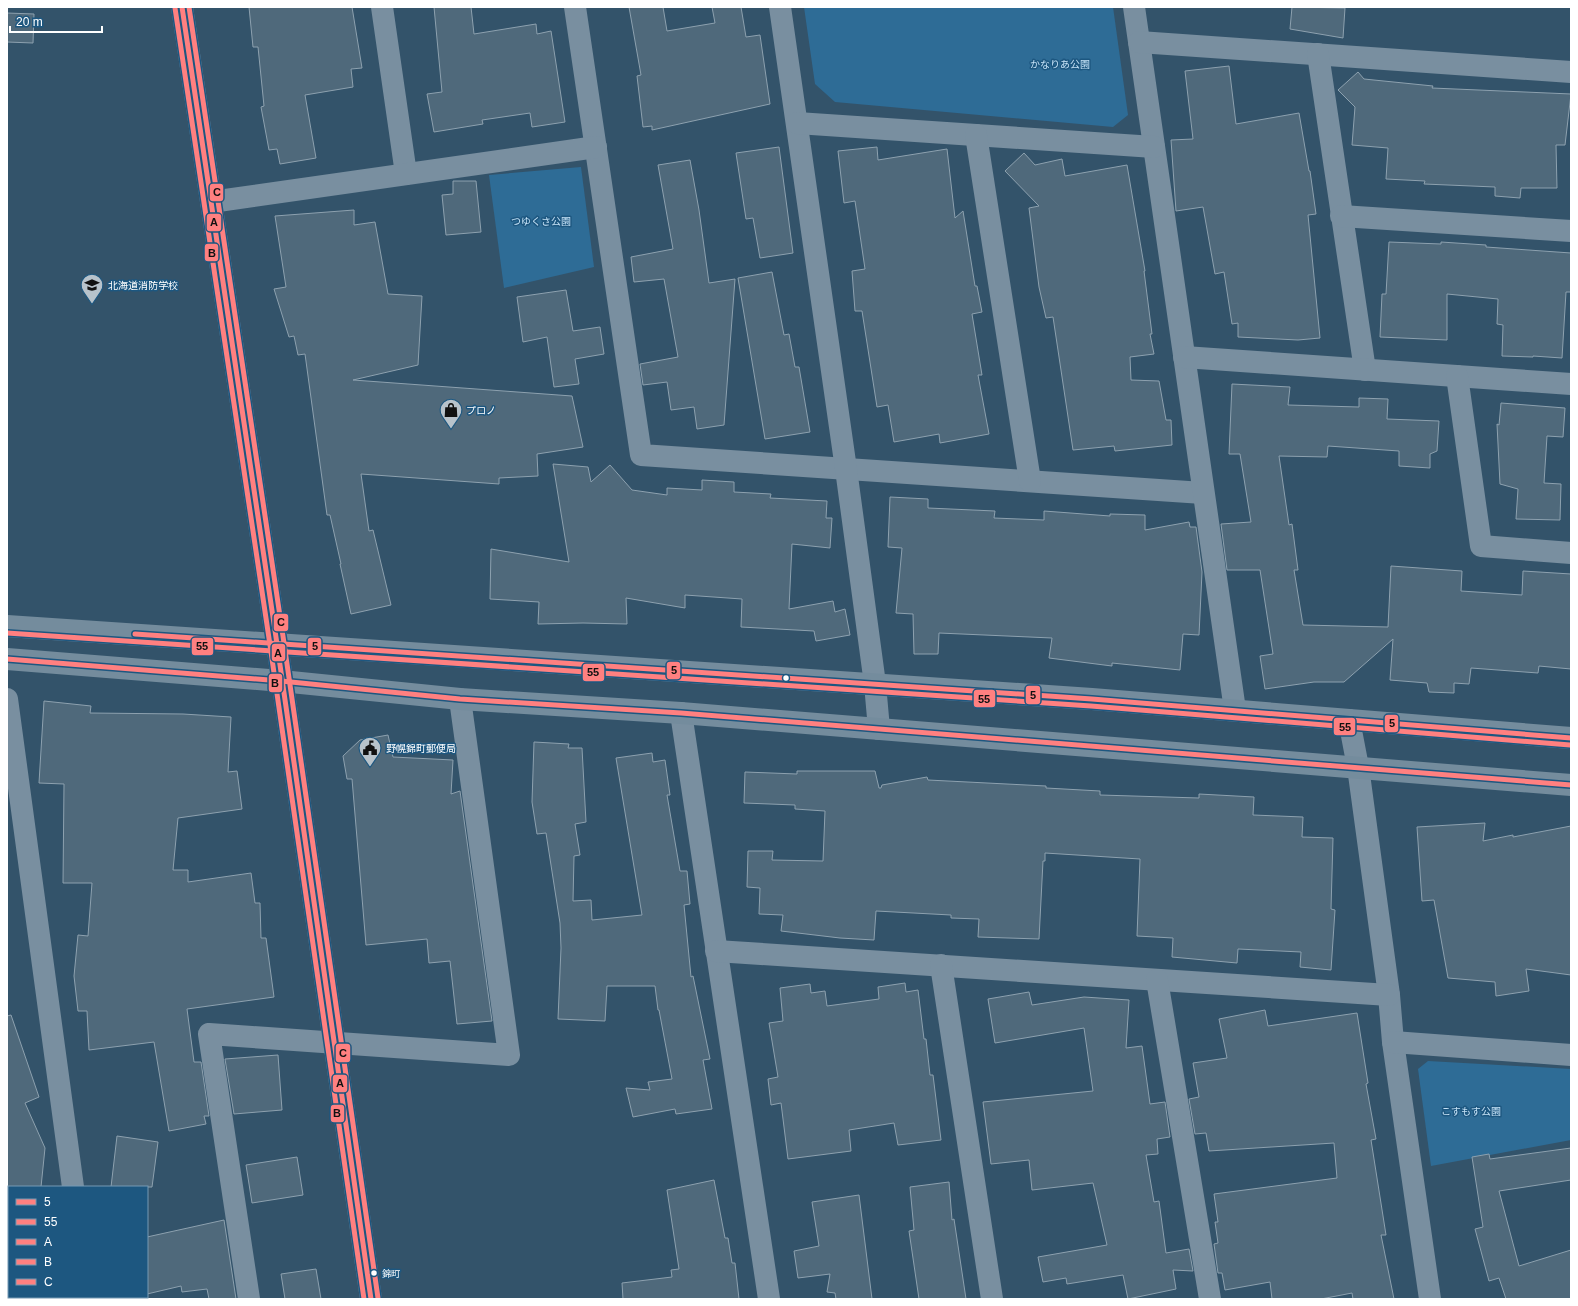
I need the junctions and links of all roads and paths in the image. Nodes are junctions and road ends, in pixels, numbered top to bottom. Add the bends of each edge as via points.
1 (182, 7) edge
2 (382, 7) edge
3 (575, 7) edge
4 (780, 7) edge
5 (1134, 7) edge
6 (1139, 42) junction
7 (1318, 54) junction
8 (1571, 72) edge
9 (797, 123) junction
10 (976, 135) junction
11 (596, 147) junction
12 (1154, 147) junction
13 (406, 174) junction
14 (211, 202) junction
15 (1341, 216) junction
16 (1571, 231) edge
17 (1184, 357) junction
18 (1365, 370) junction
19 (1457, 376) junction
20 (1571, 384) edge
21 (846, 468) junction
22 (1030, 481) junction
23 (1203, 493) junction
24 (1571, 553) edge
25 (7, 626) edge
26 (277, 644) junction
27 (7, 659) edge
28 (281, 681) junction
29 (875, 684) junction
30 (7, 699) edge
31 (460, 699) junction
32 (1235, 710) junction
33 (681, 713) junction
34 (1349, 720) junction
35 (879, 729) junction
36 (1571, 738) edge
37 (1358, 768) junction
38 (1571, 785) edge
39 (716, 951) junction
40 (941, 965) junction
41 (1157, 980) junction
42 (1389, 995) junction
43 (334, 1042) junction
44 (1393, 1042) junction
45 (1571, 1055) edge
46 (73, 1186) edge
47 (249, 1299) edge
48 (371, 1299) edge
49 (769, 1299) edge
50 (992, 1299) edge
51 (1210, 1299) edge
52 (1430, 1299) edge

1 - 14 street
2 - 13 street
3 - 11 street
4 - 9 street
5 - 6 street
6 - 7 street
6 - 12 street
7 - 8 street
7 - 15 street
9 - 10 street
9 - 21 street
10 - 12 street
10 - 22 street
11 - 13 street
11 - 21 street via 640,455
12 - 17 street
13 - 14 street
14 - 26 street
15 - 16 street
15 - 18 street
17 - 18 street
17 - 23 street
18 - 19 street
19 - 20 street
19 - 24 street via 1481,546
21 - 22 street
21 - 29 street
22 - 23 street
23 - 32 street
25 - 26 street
26 - 28 street
26 - 29 street
27 - 28 street
28 - 31 street
28 - 43 street
29 - 32 street
29 - 35 street
30 - 46 street
31 - 33 street
31 - 43 street via 509,1055
32 - 34 street
33 - 35 street
33 - 39 street
34 - 36 street
34 - 37 street
35 - 37 street
37 - 38 street
37 - 42 street
39 - 40 street
39 - 49 street
40 - 41 street
40 - 50 street
41 - 42 street
41 - 51 street
42 - 44 street
43 - 47 street via 208,1034
43 - 48 street
44 - 45 street
44 - 52 street

